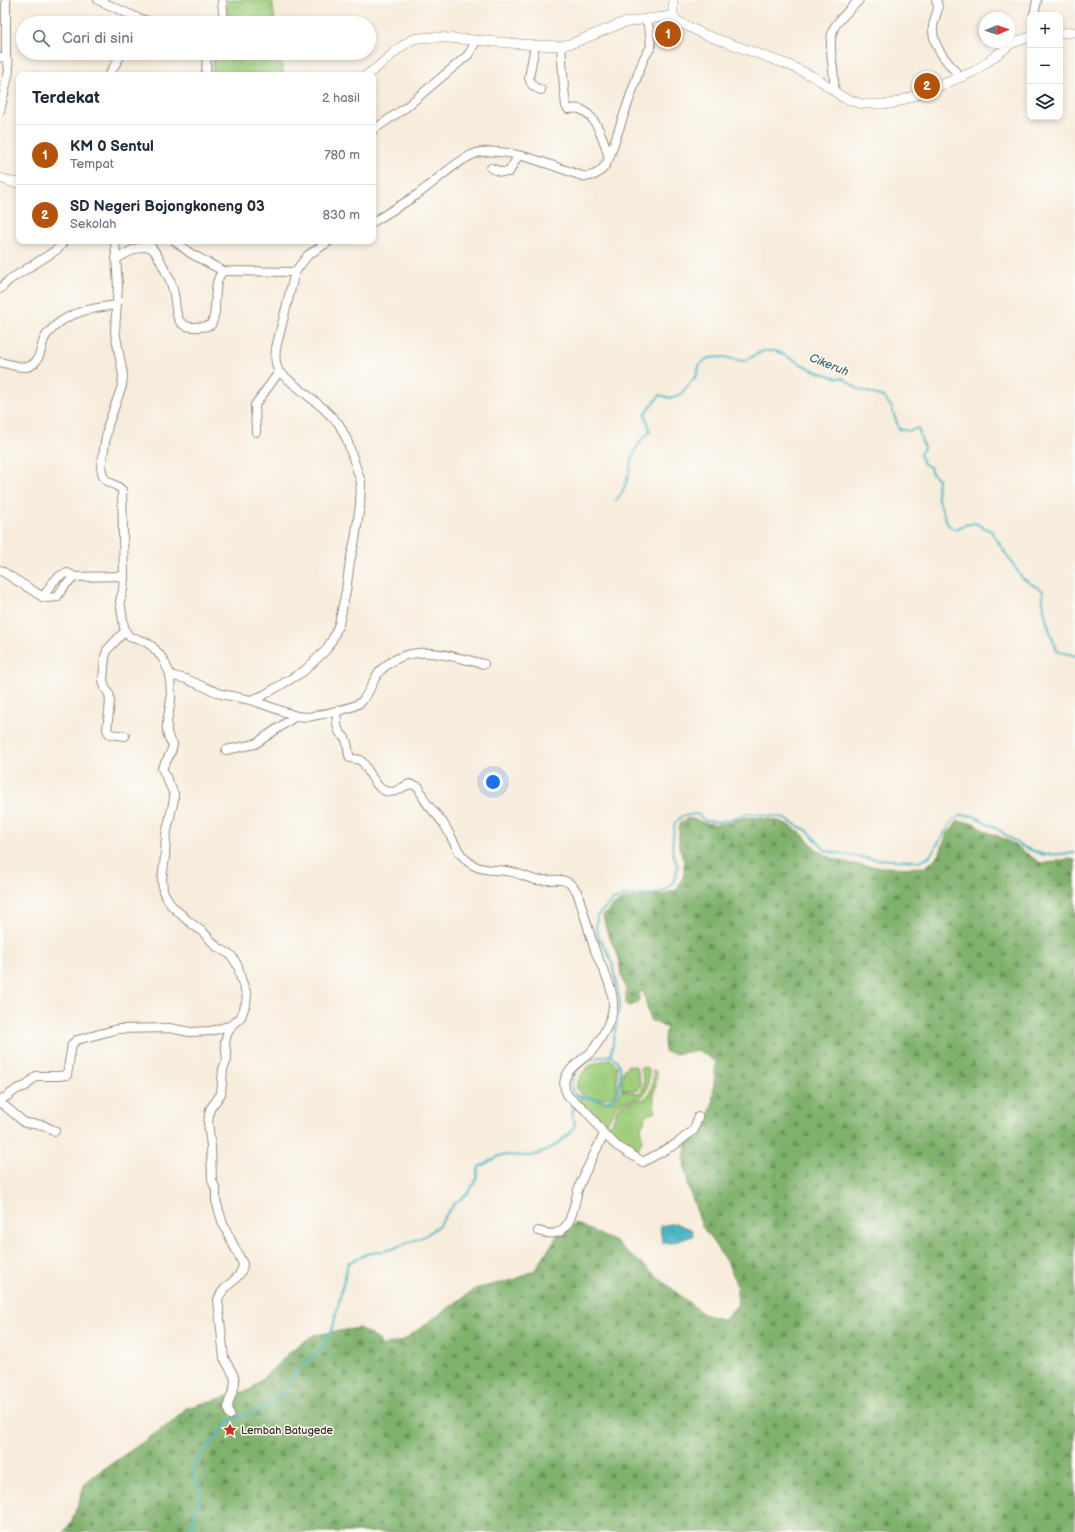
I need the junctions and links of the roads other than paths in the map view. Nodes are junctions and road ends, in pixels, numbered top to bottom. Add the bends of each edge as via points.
1 (6, 0) edge
2 (98, 0) edge
3 (222, 0) edge
4 (673, 0) edge
5 (859, 0) edge
6 (936, 0) edge
7 (1038, 0) edge
8 (1035, 12) edge
9 (134, 16) edge
10 (223, 16) edge
11 (673, 16) junction
12 (646, 19) junction
13 (1075, 32) edge
14 (1063, 33) edge
15 (1027, 38) edge
16 (477, 40) junction
17 (535, 45) junction
18 (561, 46) junction
19 (3, 58) edge
20 (118, 60) edge
21 (207, 60) edge
22 (111, 72) edge
23 (206, 72) edge
24 (370, 72) edge
25 (960, 77) junction
26 (540, 90) dead end
27 (834, 90) junction
28 (0, 111) edge
29 (376, 128) edge
30 (518, 156) junction
31 (609, 158) junction
32 (491, 168) dead end
33 (0, 178) edge
34 (16, 183) edge
35 (376, 220) edge
36 (62, 244) edge
37 (115, 244) edge
38 (179, 244) edge
39 (325, 244) edge
40 (116, 259) junction
41 (223, 271) junction
42 (295, 272) junction
43 (0, 289) edge
44 (117, 305) junction
45 (0, 362) edge
46 (279, 372) junction
47 (256, 432) dead end
48 (0, 570) edge
49 (124, 576) junction
50 (125, 631) junction
51 (484, 664) dead end
52 (170, 674) junction
53 (251, 700) junction
54 (336, 711) junction
55 (296, 716) junction
56 (125, 736) dead end
57 (226, 750) dead end
58 (232, 1025) junction
59 (0, 1101) edge
60 (698, 1117) dead end
61 (55, 1131) dead end
62 (604, 1134) junction
63 (538, 1231) dead end
64 (230, 1415) dead end

1 - 19 street
2 - 9 street
3 - 10 street
4 - 11 street
5 - 27 street via 832,32
6 - 25 street via 939,7 933,27 935,43
7 - 8 street
11 - 12 street
11 - 27 street via 679,22 703,34 788,65
12 - 18 street via 622,23
12 - 31 street via 651,47 639,71
13 - 14 street
15 - 25 street via 1012,43 986,64
16 - 17 street
16 - 24 street via 436,37 414,39
16 - 29 street via 468,55 405,108
17 - 18 street
17 - 26 street via 528,78 529,82
18 - 31 street via 566,106 582,110 594,120
19 - 28 street via 8,62 9,71
20 - 22 street
21 - 23 street
25 - 27 street via 891,104 854,103
30 - 31 street via 588,177 601,171
30 - 32 street via 509,172
30 - 35 street via 489,152 469,157 404,204
33 - 34 street
36 - 43 street via 58,249 8,280
37 - 40 street
38 - 41 street
39 - 42 street via 308,255
40 - 41 street via 139,248 152,248 172,286 177,316 183,325 188,327 211,325 214,318 217,282
40 - 44 street
41 - 42 street
42 - 46 street via 276,348 276,365
44 - 45 street via 79,311 60,322 45,337 40,353 31,366 20,367
44 - 49 street via 115,331 122,366 122,386 108,425 102,467 103,476 107,481 122,490
46 - 47 street via 255,405
46 - 53 street via 339,424 361,482 360,505 340,621 333,638 304,671
48 - 49 street via 47,598 57,597 75,576
49 - 50 street via 120,601
50 - 52 street via 130,637 153,647 163,659
50 - 56 street via 106,653 103,680 110,697 108,730 110,734
51 - 54 street via 432,652 406,655 395,659 379,672 362,702
52 - 53 street via 221,694
52 - 58 street via 171,698 167,732 173,744 162,768 174,799 166,834 163,891 171,905 218,947 231,955 238,966 247,995 241,1017
53 - 55 street
54 - 55 street via 308,717
54 - 62 street via 338,727 345,738 350,758 360,760 373,781 385,790 395,791 410,784 419,787 424,800 471,864 536,880 562,880 574,887 608,981 613,1009 595,1046 576,1063 565,1079 566,1091
55 - 57 street via 255,744
58 - 59 street via 211,1031 190,1032 169,1028 118,1029 77,1040 72,1044 67,1075 36,1076 26,1086
58 - 64 street via 225,1042 227,1060 223,1069 221,1094 210,1110 208,1122 216,1201 223,1224 243,1264 242,1270 220,1294 218,1300 224,1358 231,1368 235,1382 228,1403
59 - 61 street via 25,1123 43,1125
60 - 62 street via 694,1130 676,1144 643,1162 617,1146
62 - 63 street via 579,1188 565,1228 554,1234

